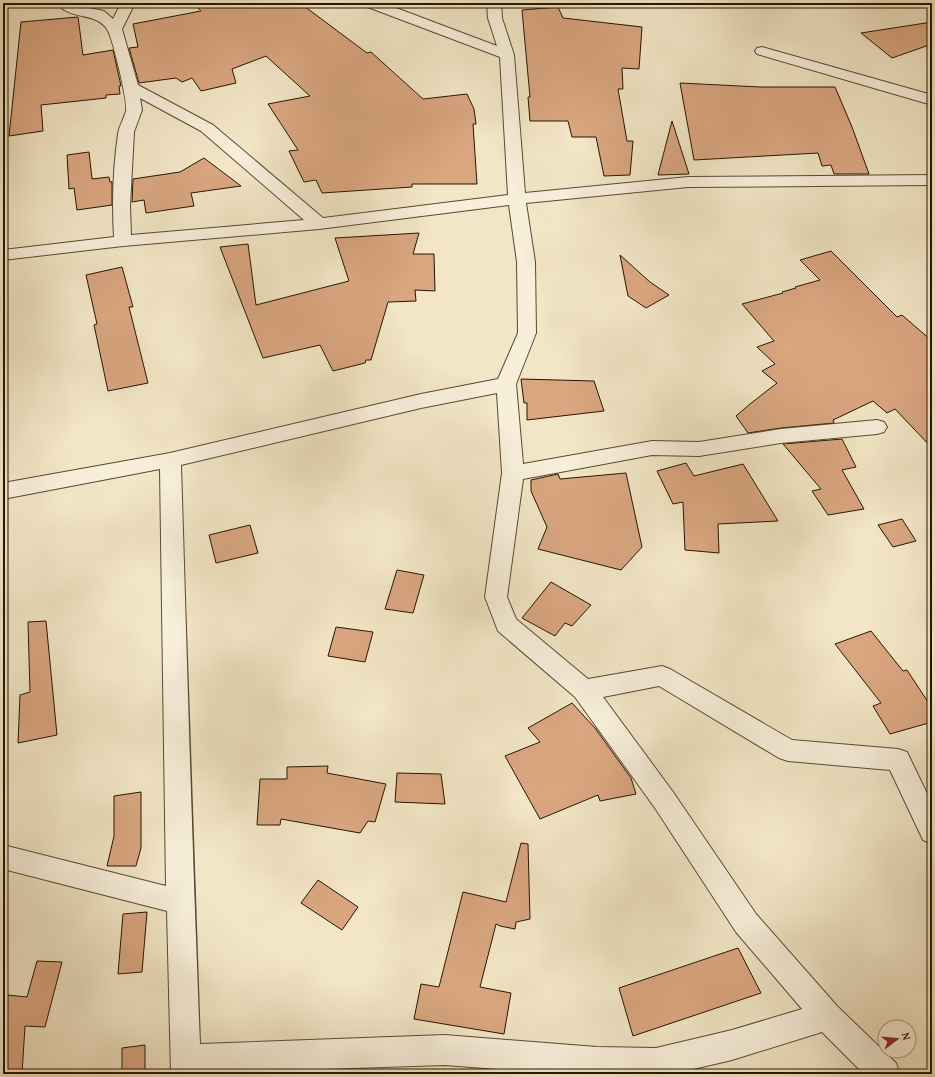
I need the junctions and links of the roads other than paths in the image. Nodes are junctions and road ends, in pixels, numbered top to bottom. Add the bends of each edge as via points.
1 (64, 3) edge
2 (128, 3) edge
3 (370, 3) edge
4 (494, 3) edge
5 (115, 29) junction
6 (762, 51) dead end
7 (507, 55) junction
8 (131, 87) junction
9 (932, 100) edge
10 (932, 180) edge
11 (517, 198) junction
12 (319, 224) junction
13 (123, 241) junction
14 (3, 255) edge
15 (506, 384) junction
16 (877, 428) dead end
17 (170, 460) junction
18 (513, 473) junction
19 (3, 491) edge
20 (584, 690) junction
21 (932, 832) edge
22 (3, 857) edge
23 (180, 902) junction
24 (827, 1016) junction
25 (186, 1067) edge
26 (886, 1074) edge

1 - 5 street via 80,11 99,14
2 - 5 street
3 - 7 street
4 - 7 street via 495,18
5 - 8 street
6 - 9 street
7 - 11 street
8 - 12 street via 207,128
8 - 13 street via 134,110 126,132 121,206
10 - 11 street via 688,182
11 - 12 street
11 - 15 street via 526,262 527,333
12 - 13 street
13 - 14 street
15 - 17 street via 421,401
15 - 18 street
16 - 18 street via 780,436 699,449 652,448
17 - 19 street
17 - 23 street
18 - 20 street via 496,597 506,624
20 - 21 street via 662,676 788,750 898,760
20 - 24 street via 664,800 746,923
22 - 23 street
23 - 25 street
24 - 25 street via 732,1045 656,1063 597,1062 445,1050
24 - 26 street

